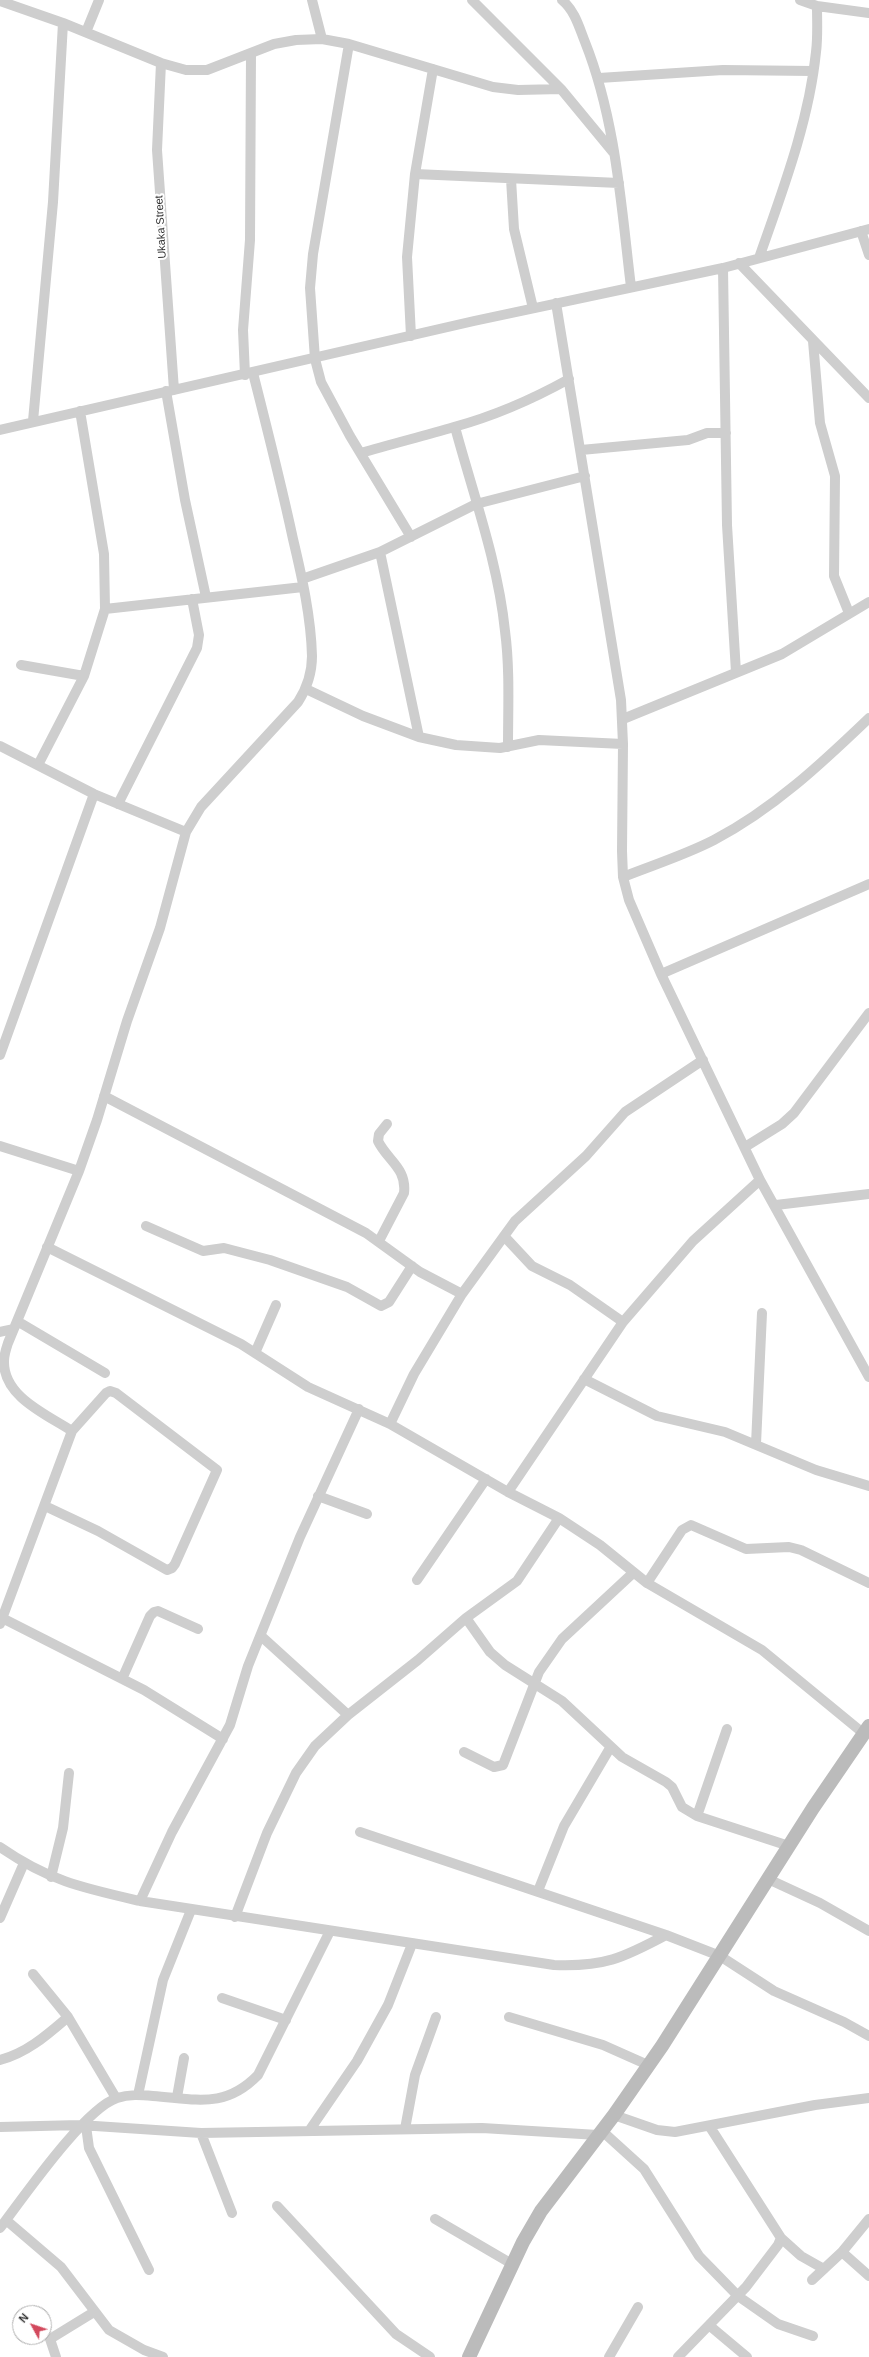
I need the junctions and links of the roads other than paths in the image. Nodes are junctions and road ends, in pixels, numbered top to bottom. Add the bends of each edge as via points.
1 (99, 0) edge
2 (312, 0) edge
3 (472, 0) edge
4 (800, 0) edge
5 (0, 1) edge
6 (566, 1) edge
7 (817, 6) junction
8 (869, 13) edge
9 (63, 23) junction
10 (86, 32) junction
11 (322, 39) junction
12 (349, 44) junction
13 (251, 53) junction
14 (161, 63) junction
15 (433, 68) junction
16 (813, 71) junction
17 (599, 78) junction
18 (561, 89) junction
19 (615, 154) junction
20 (415, 174) junction
21 (511, 179) junction
22 (618, 183) junction
23 (865, 230) edge
24 (869, 255) edge
25 (759, 258) junction
26 (739, 263) junction
27 (723, 268) junction
28 (631, 287) junction
29 (556, 303) junction
30 (533, 308) junction
31 (410, 336) junction
32 (813, 341) junction
33 (315, 359) junction
34 (249, 374) junction
35 (569, 379) junction
36 (170, 391) junction
37 (869, 398) edge
38 (80, 412) junction
39 (33, 421) junction
40 (455, 427) junction
41 (0, 430) edge
42 (726, 433) junction
43 (581, 450) junction
44 (360, 454) junction
45 (585, 476) junction
46 (476, 504) junction
47 (411, 537) junction
48 (380, 552) junction
49 (303, 583) junction
50 (206, 597) junction
51 (192, 599) junction
52 (869, 602) edge
53 (105, 609) junction
54 (849, 613) junction
55 (21, 665) dead end
56 (736, 672) junction
57 (84, 676) junction
58 (306, 689) junction
59 (869, 718) edge
60 (623, 719) junction
61 (420, 737) junction
62 (624, 744) junction
63 (0, 746) edge
64 (508, 747) junction
65 (38, 765) junction
66 (94, 794) junction
67 (118, 804) junction
68 (186, 832) junction
69 (623, 877) junction
70 (869, 884) edge
71 (661, 974) junction
72 (869, 1013) edge
73 (0, 1056) edge
74 (703, 1060) junction
75 (104, 1096) junction
76 (387, 1124) dead end
77 (0, 1146) edge
78 (745, 1147) junction
79 (79, 1171) junction
80 (760, 1180) junction
81 (869, 1194) edge
82 (776, 1206) junction
83 (146, 1226) dead end
84 (504, 1236) junction
85 (379, 1241) junction
86 (47, 1247) junction
87 (412, 1266) junction
88 (462, 1294) junction
89 (276, 1305) dead end
90 (762, 1313) dead end
91 (624, 1322) junction
92 (15, 1325) junction
93 (0, 1332) edge
94 (255, 1353) junction
95 (105, 1373) dead end
96 (869, 1377) edge
97 (584, 1380) junction
98 (359, 1409) junction
99 (390, 1424) junction
100 (72, 1431) junction
101 (756, 1444) junction
102 (486, 1478) junction
103 (869, 1486) edge
104 (508, 1492) junction
105 (318, 1496) junction
106 (45, 1506) junction
107 (367, 1514) dead end
108 (559, 1518) junction
109 (633, 1573) junction
110 (417, 1580) dead end
111 (647, 1583) junction
112 (869, 1583) edge
113 (466, 1618) junction
114 (1, 1619) edge
115 (198, 1629) dead end
116 (261, 1636) junction
117 (122, 1679) junction
118 (534, 1684) junction
119 (348, 1715) junction
120 (866, 1729) edge
121 (727, 1730) dead end
122 (223, 1739) junction
123 (610, 1748) junction
124 (464, 1752) dead end
125 (69, 1772) dead end
126 (697, 1816) junction
127 (360, 1832) dead end
128 (788, 1846) junction
129 (0, 1847) edge
130 (24, 1863) junction
131 (51, 1877) junction
132 (768, 1879) junction
133 (538, 1892) junction
134 (140, 1901) junction
135 (192, 1910) junction
136 (235, 1917) junction
137 (0, 1918) edge
138 (330, 1931) junction
139 (869, 1931) edge
140 (666, 1935) junction
141 (412, 1944) junction
142 (720, 1956) junction
143 (33, 1974) dead end
144 (222, 1998) dead end
145 (68, 2017) junction
146 (436, 2017) dead end
147 (509, 2017) dead end
148 (286, 2020) junction
149 (869, 2036) edge
150 (184, 2058) dead end
151 (0, 2060) edge
152 (648, 2065) junction
153 (138, 2095) junction
154 (116, 2098) junction
155 (177, 2098) junction
156 (869, 2098) edge
157 (614, 2115) junction
158 (83, 2126) junction
159 (710, 2127) junction
160 (0, 2128) edge
161 (405, 2129) junction
162 (309, 2131) junction
163 (202, 2133) junction
164 (600, 2133) junction
165 (277, 2206) dead end
166 (232, 2213) dead end
167 (435, 2218) dead end
168 (869, 2219) edge
169 (3, 2224) edge
170 (781, 2238) junction
171 (842, 2252) junction
172 (512, 2264) junction
173 (824, 2269) junction
174 (149, 2270) dead end
175 (869, 2276) edge
176 (812, 2280) dead end
177 (738, 2296) junction
178 (638, 2307) dead end
179 (94, 2312) junction
180 (710, 2326) junction
181 (813, 2336) dead end
182 (56, 2357) edge
183 (163, 2357) edge
184 (430, 2357) edge
185 (469, 2357) edge
186 (609, 2357) edge
187 (678, 2357) edge
188 (747, 2357) edge

1 - 10 street
2 - 11 street
3 - 18 street
4 - 7 street
5 - 9 street
6 - 17 street via 578,23
7 - 8 street
7 - 16 street
9 - 10 street
9 - 39 street via 53,202
10 - 14 street
11 - 12 street
11 - 13 street via 274,44
12 - 15 street
12 - 33 street via 313,254 310,288
13 - 14 street via 207,70 196,71
13 - 34 street via 250,240 243,330
14 - 36 street, Ukaka Street via 157,150
15 - 18 street via 493,87 518,90
15 - 20 street
16 - 17 street via 716,70
16 - 25 street via 788,176
17 - 19 street
18 - 19 street
19 - 22 street
20 - 21 street
20 - 31 street via 407,257
21 - 22 street
21 - 30 street via 514,229
22 - 28 street
23 - 24 street
23 - 25 street
25 - 26 street
26 - 27 street
26 - 32 street
27 - 28 street
27 - 42 street
28 - 29 street
29 - 30 street
29 - 35 street
30 - 31 street
31 - 33 street
32 - 37 street
32 - 54 street via 820,423 835,476 834,576
33 - 34 street
33 - 44 street via 328,396
34 - 36 street
34 - 49 street via 278,467
35 - 40 street via 524,402
35 - 43 street
36 - 38 street
36 - 50 street, Ukaka Street via 185,500
38 - 39 street
38 - 53 street via 104,554
39 - 41 street
40 - 44 street via 408,438
40 - 46 street
42 - 43 street via 707,433 688,440
42 - 56 street via 730,602
43 - 45 street
44 - 47 street
45 - 46 street
45 - 60 street
46 - 47 street
46 - 64 street via 496,573 505,630 509,671
47 - 48 street
48 - 49 street
48 - 61 street
49 - 50 street
49 - 58 street via 312,656
50 - 51 street
51 - 53 street
51 - 67 street via 198,635 197,648
52 - 54 street
53 - 57 street
54 - 56 street via 806,642
55 - 57 street
56 - 60 street
57 - 65 street
58 - 61 street via 363,716
58 - 68 street via 298,702 201,807
59 - 69 street via 800,782 752,817 713,840
60 - 62 street
61 - 64 street via 456,745
62 - 64 street via 539,740
62 - 69 street
63 - 65 street
65 - 66 street
66 - 67 street
66 - 73 street
67 - 68 street
68 - 75 street via 160,928
69 - 71 street
70 - 71 street
71 - 74 street
72 - 78 street via 794,1113 782,1124
74 - 78 street
74 - 84 street via 625,1112 586,1156 515,1221
75 - 79 street
75 - 85 street
76 - 85 street via 379,1134 378,1141 400,1169 405,1186 404,1193
77 - 79 street
78 - 80 street
79 - 86 street
80 - 82 street
80 - 91 street via 693,1241
81 - 82 street
82 - 96 street
83 - 87 street via 203,1251 224,1248 270,1260 347,1287 381,1306 389,1302
84 - 88 street
84 - 91 street via 532,1266 570,1285
85 - 87 street
86 - 92 street
86 - 94 street
87 - 88 street
88 - 99 street via 414,1374
89 - 94 street
90 - 101 street
91 - 97 street
92 - 93 street
92 - 95 street
92 - 100 street via 4,1362 9,1381 20,1397
94 - 98 street via 308,1387
97 - 101 street via 657,1416 725,1432
97 - 104 street
98 - 99 street
98 - 105 street
99 - 102 street
100 - 106 street
100 - 106 street via 110,1391 214,1467 217,1474 175,1564 167,1570 98,1531
101 - 103 street via 816,1470
102 - 104 street
102 - 110 street
104 - 108 street
105 - 107 street
105 - 116 street
106 - 114 street
108 - 109 street via 600,1545
108 - 113 street via 517,1581
109 - 111 street
109 - 118 street via 562,1639
111 - 112 street via 682,1530 691,1525 746,1549 789,1547 801,1550
111 - 120 street via 762,1650
113 - 118 street via 490,1652
113 - 119 street
114 - 117 street
115 - 117 street via 158,1611 154,1612
116 - 119 street
116 - 122 street
117 - 122 street
118 - 123 street via 574,1710
118 - 124 street via 503,1765 494,1767
119 - 136 street via 315,1746 296,1773 267,1832
120 - 128 street
121 - 126 street
122 - 134 street via 172,1832
123 - 126 street via 666,1782 672,1787 682,1807
123 - 133 street via 564,1826
125 - 131 street via 63,1828
126 - 128 street
127 - 133 street
128 - 132 street
129 - 130 street
130 - 131 street
130 - 137 street
131 - 134 street via 78,1887
132 - 139 street via 820,1903
132 - 142 street
133 - 140 street
134 - 135 street
135 - 136 street
135 - 153 street via 163,1980
136 - 138 street
138 - 141 street
138 - 148 street
140 - 141 street via 629,1954 600,1964 580,1966 554,1965
140 - 142 street
141 - 162 street via 388,2005 357,2061
142 - 149 street via 774,1991
142 - 152 street
143 - 145 street
144 - 148 street
145 - 151 street via 41,2040 19,2053
145 - 154 street
146 - 161 street via 415,2075
147 - 152 street via 603,2045
148 - 155 street via 258,2075 246,2087 232,2095 212,2099
150 - 155 street
152 - 157 street
153 - 154 street
153 - 155 street
154 - 158 street
156 - 159 street via 815,2105
157 - 159 street via 657,2130 675,2132
157 - 164 street
158 - 160 street
158 - 163 street
158 - 169 street
158 - 174 street via 89,2148
159 - 170 street
161 - 162 street
161 - 164 street via 508,2128
162 - 163 street
163 - 166 street
164 - 172 street via 541,2211
164 - 177 street via 644,2169 699,2256
165 - 184 street via 396,2334
167 - 172 street
168 - 171 street
169 - 179 street via 61,2267
170 - 173 street via 801,2256
170 - 177 street
171 - 173 street
171 - 175 street
172 - 185 street
173 - 176 street
177 - 180 street
177 - 181 street via 778,2324
178 - 186 street
179 - 182 street via 50,2339
179 - 183 street via 115,2334
180 - 187 street
180 - 188 street

